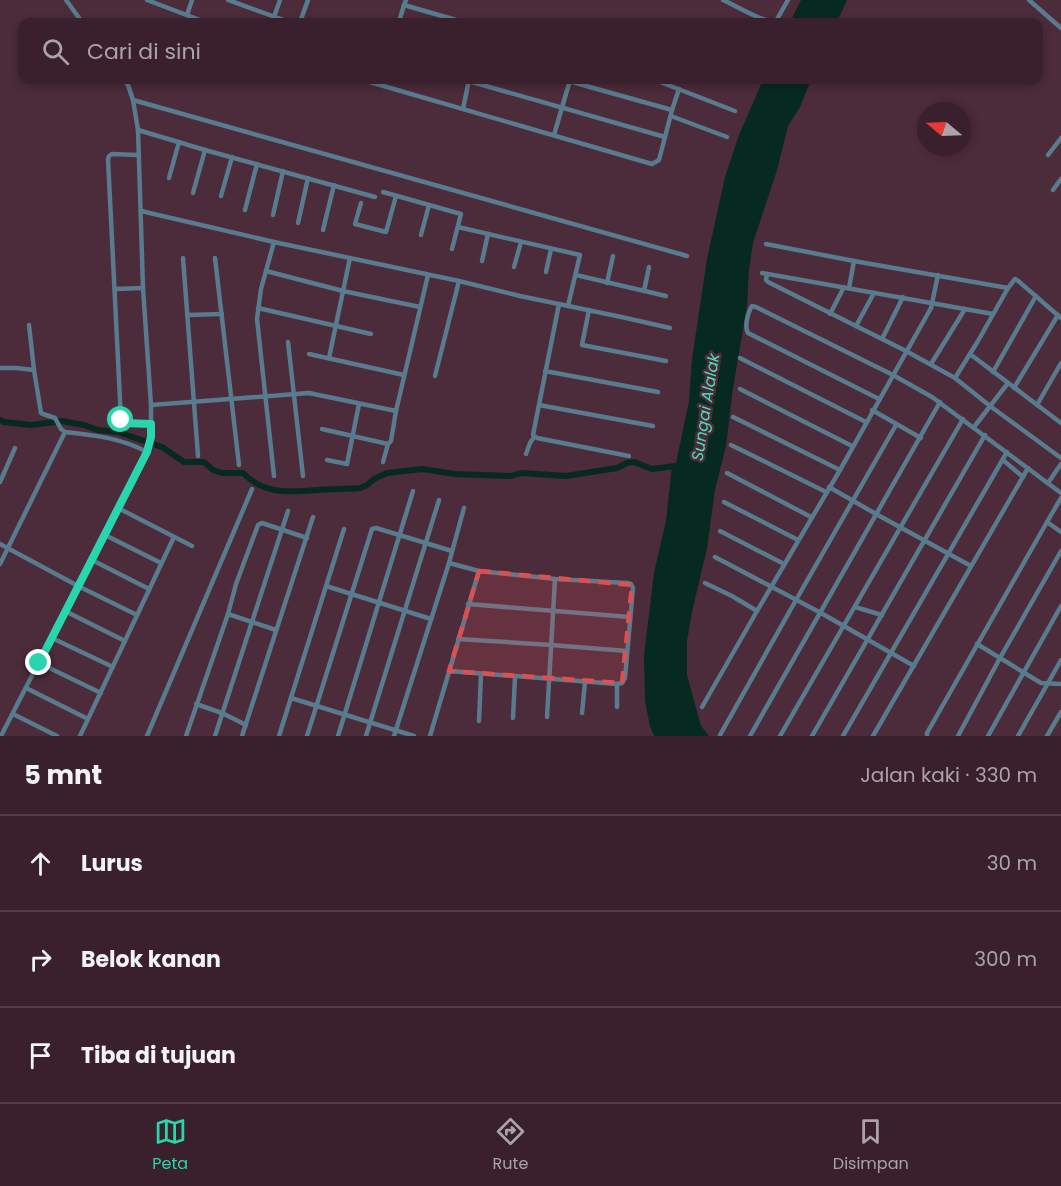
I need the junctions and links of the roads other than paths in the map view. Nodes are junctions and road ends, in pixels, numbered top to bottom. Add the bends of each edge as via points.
1 (147, 0) edge
2 (192, 0) edge
3 (228, 0) edge
4 (250, 0) edge
5 (280, 0) edge
6 (308, 0) edge
7 (723, 0) edge
8 (788, 0) edge
9 (1029, 0) edge
10 (69, 2) edge
11 (162, 2) edge
12 (405, 3) edge
13 (248, 7) junction
14 (187, 15) junction
15 (274, 17) joint
16 (79, 18) edge
17 (195, 18) edge
18 (301, 18) edge
19 (400, 18) edge
20 (451, 18) edge
21 (763, 18) edge
22 (778, 18) edge
23 (1061, 28) edge
24 (127, 84) edge
25 (379, 84) edge
26 (467, 84) edge
27 (482, 84) edge
28 (567, 84) edge
29 (581, 84) edge
30 (666, 84) edge
31 (679, 89) junction
32 (133, 100) junction
33 (562, 107) junction
34 (463, 109) junction
35 (735, 111) dead end
36 (672, 113) junction
37 (138, 130) junction
38 (554, 135) junction
39 (665, 137) junction
40 (727, 137) dead end
41 (1061, 138) edge
42 (179, 142) junction
43 (204, 150) junction
44 (138, 155) junction
45 (1047, 155) dead end
46 (232, 157) junction
47 (257, 164) junction
48 (283, 171) junction
49 (169, 178) dead end
50 (308, 178) junction
51 (1061, 179) edge
52 (334, 185) junction
53 (1053, 190) dead end
54 (383, 192) dead end
55 (194, 193) dead end
56 (220, 196) dead end
57 (396, 196) junction
58 (375, 197) dead end
59 (361, 203) dead end
60 (429, 205) junction
61 (245, 210) dead end
62 (141, 211) junction
63 (273, 215) dead end
64 (298, 223) dead end
65 (458, 227) junction
66 (323, 230) dead end
67 (488, 234) junction
68 (421, 235) dead end
69 (274, 242) junction
70 (521, 242) junction
71 (766, 244) dead end
72 (452, 249) dead end
73 (551, 249) junction
74 (613, 256) dead end
75 (687, 256) dead end
76 (183, 258) dead end
77 (215, 258) dead end
78 (350, 258) junction
79 (482, 261) dead end
80 (854, 261) junction
81 (514, 267) dead end
82 (649, 267) dead end
83 (266, 271) junction
84 (546, 272) dead end
85 (428, 275) junction
86 (576, 275) junction
87 (938, 275) junction
88 (459, 281) junction
89 (607, 283) junction
90 (143, 288) junction
91 (846, 288) junction
92 (1008, 288) junction
93 (115, 289) junction
94 (343, 291) junction
95 (644, 291) junction
96 (874, 293) junction
97 (666, 296) dead end
98 (1036, 296) junction
99 (903, 297) junction
100 (932, 302) junction
101 (559, 304) junction
102 (568, 306) junction
103 (420, 307) junction
104 (258, 308) junction
105 (965, 309) junction
106 (589, 310) junction
107 (222, 314) junction
108 (830, 314) junction
109 (993, 314) junction
110 (187, 315) junction
111 (1060, 316) edge
112 (29, 326) dead end
113 (336, 326) junction
114 (856, 326) junction
115 (670, 328) dead end
116 (370, 334) dead end
117 (882, 339) junction
118 (288, 342) dead end
119 (906, 351) junction
120 (309, 354) dead end
121 (970, 354) junction
122 (329, 358) junction
123 (740, 358) dead end
124 (666, 361) dead end
125 (1061, 363) edge
126 (931, 364) junction
127 (0, 368) edge
128 (34, 370) junction
129 (545, 371) junction
130 (993, 372) junction
131 (404, 375) junction
132 (893, 375) junction
133 (435, 376) dead end
134 (955, 378) junction
135 (1008, 383) junction
136 (1014, 388) junction
137 (740, 389) dead end
138 (658, 393) dead end
139 (293, 394) junction
140 (265, 396) junction
141 (231, 399) junction
142 (879, 399) junction
143 (195, 402) junction
144 (940, 402) junction
145 (359, 404) junction
146 (151, 405) junction
147 (539, 405) junction
148 (1037, 405) junction
149 (990, 406) junction
150 (872, 410) junction
151 (396, 411) junction
152 (733, 417) dead end
153 (963, 419) junction
154 (866, 422) junction
155 (1061, 422) edge
156 (151, 424) junction
157 (896, 425) junction
158 (653, 426) dead end
159 (974, 427) junction
160 (322, 429) dead end
161 (65, 432) junction
162 (353, 435) junction
163 (985, 435) junction
164 (534, 437) junction
165 (921, 438) junction
166 (388, 444) junction
167 (731, 445) dead end
168 (852, 446) junction
169 (15, 448) dead end
170 (147, 450) junction
171 (1007, 452) junction
172 (526, 454) dead end
173 (198, 456) dead end
174 (629, 456) dead end
175 (1061, 458) edge
176 (327, 460) dead end
177 (1003, 460) junction
178 (383, 462) dead end
179 (1061, 464) edge
180 (239, 465) dead end
181 (1028, 468) junction
182 (840, 470) junction
183 (727, 474) dead end
184 (274, 476) dead end
185 (303, 476) dead end
186 (1023, 477) junction
187 (0, 482) edge
188 (1048, 483) junction
189 (829, 487) junction
190 (252, 489) dead end
191 (413, 491) dead end
192 (826, 492) junction
193 (1061, 493) edge
194 (1061, 498) edge
195 (440, 500) dead end
196 (853, 501) junction
197 (724, 502) dead end
198 (118, 508) junction
199 (465, 508) dead end
200 (288, 511) dead end
201 (876, 514) junction
202 (313, 517) dead end
203 (812, 517) junction
204 (1047, 522) junction
205 (899, 527) junction
206 (282, 529) junction
207 (344, 529) dead end
208 (720, 531) dead end
209 (1061, 532) edge
210 (105, 534) junction
211 (400, 534) junction
212 (174, 537) junction
213 (307, 538) junction
214 (798, 540) junction
215 (924, 540) junction
216 (426, 542) junction
217 (0, 544) edge
218 (192, 546) dead end
219 (8, 548) junction
220 (452, 551) junction
221 (1061, 551) edge
222 (948, 554) junction
223 (715, 558) dead end
224 (92, 560) junction
225 (161, 563) junction
226 (449, 563) junction
227 (0, 564) edge
228 (784, 564) junction
229 (971, 566) junction
230 (479, 571) junction
231 (555, 579) junction
232 (705, 583) dead end
233 (78, 586) junction
234 (326, 586) junction
235 (771, 587) junction
236 (148, 589) junction
237 (352, 594) junction
238 (796, 600) junction
239 (378, 603) junction
240 (468, 604) junction
241 (1061, 606) edge
242 (855, 607) junction
243 (65, 611) junction
244 (404, 611) junction
245 (553, 611) junction
246 (756, 611) junction
247 (821, 613) junction
248 (228, 614) junction
249 (137, 615) junction
250 (882, 615) junction
251 (630, 617) junction
252 (431, 619) junction
253 (252, 622) junction
254 (844, 627) junction
255 (276, 630) junction
256 (52, 638) junction
257 (458, 639) junction
258 (868, 640) junction
259 (125, 641) junction
260 (977, 644) junction
261 (551, 645) junction
262 (627, 651) junction
263 (891, 653) junction
264 (1000, 658) junction
265 (1061, 660) edge
266 (39, 663) junction
267 (914, 666) junction
268 (112, 667) junction
269 (449, 671) junction
270 (1024, 673) junction
271 (481, 675) junction
272 (515, 677) junction
273 (549, 679) junction
274 (585, 682) junction
275 (617, 684) junction
276 (1047, 684) junction
277 (1061, 684) edge
278 (26, 688) junction
279 (101, 693) junction
280 (291, 698) junction
281 (196, 704) junction
282 (316, 706) junction
283 (617, 707) dead end
284 (702, 707) dead end
285 (1061, 712) edge
286 (222, 713) junction
287 (582, 713) dead end
288 (13, 714) junction
289 (344, 714) junction
290 (547, 717) dead end
291 (513, 718) dead end
292 (88, 719) junction
293 (478, 721) dead end
294 (370, 722) junction
295 (246, 725) junction
296 (395, 733) edge
297 (720, 735) edge
298 (1, 736) edge
299 (57, 736) edge
300 (80, 736) edge
301 (147, 736) edge
302 (186, 736) edge
303 (215, 736) edge
304 (242, 736) edge
305 (279, 736) edge
306 (307, 736) edge
307 (338, 736) edge
308 (366, 736) edge
309 (414, 736) edge
310 (430, 736) edge
311 (750, 736) edge
312 (780, 736) edge
313 (812, 736) edge
314 (843, 736) edge
315 (873, 736) edge
316 (927, 736) edge
317 (958, 736) edge
318 (988, 736) edge
319 (1018, 736) edge
320 (1047, 736) edge

1 - 11 street
2 - 14 street
3 - 13 street
4 - 13 street
5 - 15 street
6 - 18 street
7 - 21 street
8 - 22 street
9 - 23 street
10 - 16 street
11 - 14 street
12 - 19 street
12 - 20 street
13 - 15 street
14 - 17 street
24 - 32 street
25 - 34 street
26 - 34 street
27 - 33 street
28 - 33 street
29 - 36 street
30 - 31 street
31 - 35 street
31 - 36 street
32 - 37 street
32 - 75 street
33 - 38 street
33 - 39 street
34 - 38 street
36 - 39 street
36 - 40 street
37 - 42 street
37 - 44 street
38 - 39 street via 652,164 659,160
41 - 45 street
42 - 43 street
42 - 49 street
43 - 46 street
43 - 55 street
44 - 62 street
44 - 93 street via 108,156
46 - 47 street
46 - 56 street
47 - 48 street
47 - 61 street
48 - 50 street
48 - 63 street
50 - 52 street
50 - 64 street
51 - 53 street
52 - 58 street
52 - 66 street
54 - 57 street
57 - 59 street via 386,232 355,224
57 - 60 street
60 - 65 street via 461,214
60 - 68 street
62 - 69 street
62 - 90 street
65 - 67 street
65 - 72 street
67 - 70 street
67 - 79 street
69 - 78 street
69 - 83 street
70 - 73 street
70 - 81 street
71 - 80 street
73 - 84 street
73 - 86 street via 580,255
74 - 89 street
76 - 110 street
77 - 107 street
78 - 85 street
78 - 94 street
80 - 87 street
80 - 91 street
82 - 95 street
83 - 94 street
83 - 104 street
85 - 88 street
85 - 103 street
86 - 89 street
86 - 102 street
87 - 92 street
87 - 100 street
88 - 101 street
88 - 133 street
89 - 95 street
90 - 93 street
90 - 146 street
91 - 96 street
91 - 108 street
91 - 108 street via 765,273 768,282
92 - 98 street via 1017,279
92 - 109 street
93 - 156 street via 121,420
94 - 103 street
94 - 113 street
95 - 97 street
96 - 99 street
96 - 114 street
98 - 111 street
98 - 130 street
99 - 100 street
99 - 117 street
100 - 105 street
100 - 119 street
101 - 102 street
101 - 129 street
102 - 106 street
103 - 131 street
104 - 113 street
104 - 140 street
105 - 109 street
105 - 126 street
106 - 115 street
106 - 124 street via 582,345
107 - 110 street
107 - 141 street
108 - 114 street
109 - 121 street
110 - 143 street
111 - 136 street
112 - 128 street
113 - 116 street
113 - 122 street
114 - 117 street
117 - 119 street
118 - 139 street
119 - 126 street
119 - 132 street
120 - 122 street
121 - 130 street
121 - 134 street
122 - 131 street
123 - 154 street
125 - 148 street
126 - 134 street
127 - 128 street
128 - 161 street via 41,412 57,420
129 - 138 street
129 - 147 street
130 - 135 street
131 - 151 street
132 - 142 street
132 - 142 street via 756,307 750,309 748,333
132 - 144 street
134 - 149 street
135 - 136 street
135 - 149 street
136 - 148 street
137 - 168 street
139 - 140 street
139 - 145 street via 316,394
139 - 185 street
140 - 141 street
140 - 184 street
141 - 143 street
141 - 180 street
142 - 150 street
143 - 146 street
143 - 173 street
144 - 153 street
144 - 165 street
145 - 151 street
145 - 162 street
146 - 156 street
147 - 158 street
147 - 164 street
148 - 155 street
149 - 159 street
149 - 175 street
150 - 154 street
150 - 157 street
151 - 166 street
152 - 182 street
153 - 159 street
153 - 205 street
154 - 168 street
156 - 170 street
157 - 165 street
157 - 196 street
159 - 163 street
160 - 162 street
161 - 170 street via 111,438
161 - 219 street
162 - 166 street
162 - 176 street via 347,464
163 - 171 street
163 - 215 street
164 - 172 street
164 - 174 street
165 - 201 street
166 - 178 street
167 - 192 street
168 - 182 street
169 - 187 street
170 - 198 street
171 - 177 street
171 - 181 street
177 - 186 street
177 - 222 street
179 - 188 street
181 - 186 street
181 - 188 street
182 - 189 street
183 - 203 street
186 - 229 street
188 - 193 street
189 - 192 street
189 - 196 street
190 - 301 street
191 - 211 street
192 - 203 street
194 - 204 street
195 - 216 street
196 - 201 street
196 - 238 street
197 - 214 street
198 - 210 street
198 - 212 street
199 - 220 street
200 - 206 street
201 - 205 street
201 - 247 street
202 - 213 street
203 - 214 street
204 - 209 street
204 - 260 street
205 - 215 street
205 - 242 street
206 - 213 street
206 - 248 street via 258,525
206 - 253 street
207 - 234 street
208 - 228 street
210 - 224 street
210 - 225 street
211 - 216 street
211 - 237 street via 372,529
211 - 239 street
212 - 218 street
212 - 225 street
213 - 255 street
214 - 228 street
215 - 222 street
215 - 250 street
216 - 220 street
216 - 244 street
217 - 219 street
219 - 227 street
219 - 233 street
220 - 226 street
221 - 264 street
222 - 229 street
222 - 263 street
223 - 235 street
224 - 233 street
224 - 236 street
225 - 236 street
226 - 230 street
226 - 252 street
228 - 235 street
229 - 267 street
230 - 231 street
230 - 240 street
231 - 245 street
231 - 251 street via 630,583
232 - 246 street
233 - 243 street
233 - 249 street
234 - 237 street
234 - 280 street
235 - 238 street
235 - 246 street
236 - 249 street
237 - 239 street
237 - 282 street
238 - 247 street
238 - 297 street
239 - 244 street
239 - 289 street
240 - 245 street
240 - 257 street
241 - 270 street
242 - 250 street
242 - 254 street
243 - 256 street
243 - 259 street
244 - 252 street
244 - 294 street
245 - 251 street
245 - 261 street
246 - 284 street
247 - 254 street
247 - 311 street
248 - 253 street
248 - 281 street
249 - 259 street
250 - 258 street
251 - 262 street
252 - 296 street
253 - 255 street
253 - 286 street
254 - 258 street
254 - 312 street
255 - 295 street
256 - 266 street
256 - 268 street
257 - 261 street
257 - 269 street
258 - 263 street
258 - 313 street
259 - 268 street
260 - 264 street
260 - 316 street
261 - 262 street
261 - 273 street
262 - 275 street via 625,678
263 - 267 street
263 - 314 street
264 - 270 street
264 - 317 street
265 - 276 street
266 - 278 street
266 - 279 street
267 - 315 street
268 - 279 street
269 - 271 street
269 - 310 street
270 - 276 street
270 - 318 street
271 - 272 street
271 - 293 street
272 - 273 street
272 - 291 street
273 - 274 street
273 - 290 street
274 - 275 street
274 - 287 street
275 - 283 street
276 - 277 street
276 - 319 street
278 - 288 street
278 - 292 street
279 - 292 street
280 - 282 street
280 - 305 street
281 - 286 street
281 - 302 street
282 - 289 street
282 - 306 street
285 - 320 street
286 - 295 street
286 - 303 street
288 - 298 street
288 - 299 street
289 - 294 street
289 - 307 street
292 - 300 street
294 - 296 street
294 - 308 street
295 - 304 street
296 - 309 street

